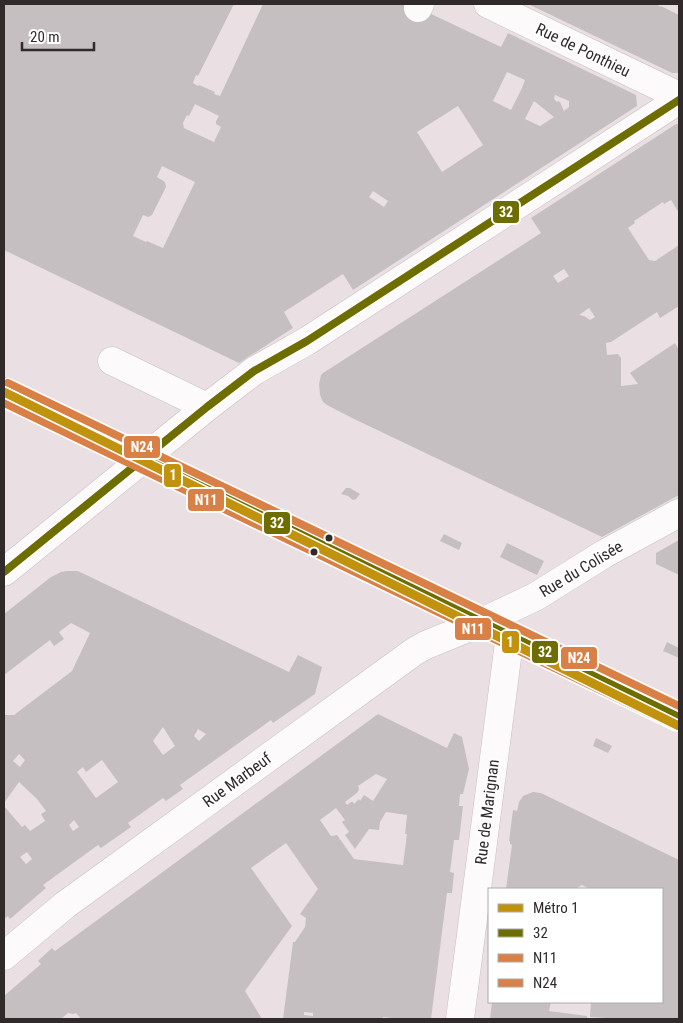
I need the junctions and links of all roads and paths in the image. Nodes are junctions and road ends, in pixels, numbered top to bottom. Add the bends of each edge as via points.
1 (488, 4) edge
2 (679, 96) edge
3 (679, 100) edge
4 (112, 361) dead end
5 (4, 392) edge
6 (208, 407) junction
7 (143, 458) junction
8 (679, 513) edge
9 (4, 572) edge
10 (482, 622) junction
11 (510, 635) junction
12 (679, 717) edge
13 (4, 956) edge
14 (460, 1019) edge

1 - 2 street, Rue de Ponthieu
3 - 6 street via 307,341 254,371
4 - 6 street
5 - 7 main road
6 - 7 street
7 - 9 street
7 - 10 main road
8 - 10 street, Rue du Colisée via 535,597
10 - 11 main road
10 - 13 street, Rue Marbeuf via 415,651 64,905
11 - 12 main road
11 - 14 street, Rue de Marignan

